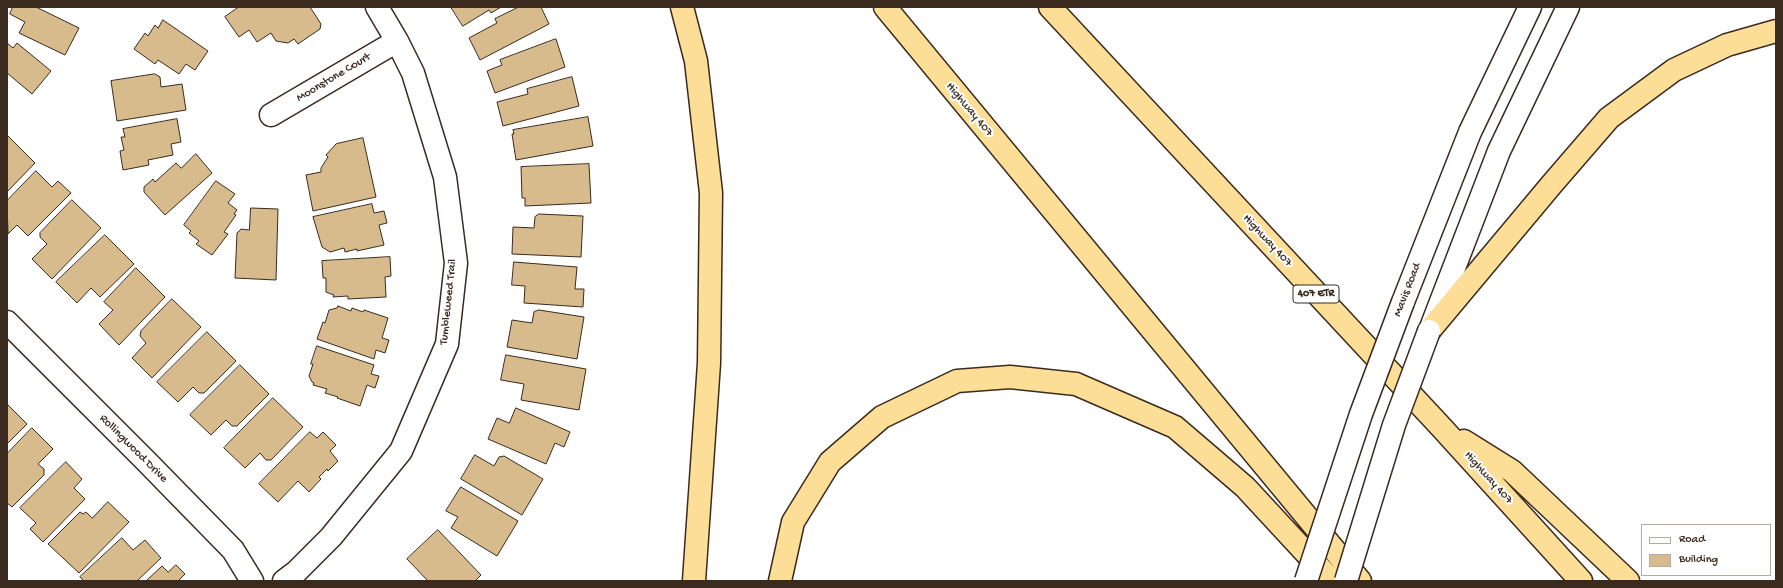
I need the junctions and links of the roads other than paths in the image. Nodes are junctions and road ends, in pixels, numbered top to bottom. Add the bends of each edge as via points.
1 (377, 7) edge
2 (682, 7) edge
3 (885, 7) edge
4 (1050, 7) edge
5 (1530, 7) edge
6 (1568, 7) edge
7 (1776, 31) edge
8 (397, 40) junction
9 (271, 115) dead end
10 (7, 322) edge
11 (1430, 331) junction
12 (1442, 428) junction
13 (252, 581) edge
14 (284, 581) edge
15 (694, 581) edge
16 (780, 581) edge
17 (1306, 581) edge
18 (1332, 581) edge
19 (1346, 581) edge
20 (1360, 581) edge
21 (1581, 581) edge
22 (1628, 581) edge

1 - 8 main road, Tumbleweed Trail
2 - 15 highway via 696,61 711,193 709,363
3 - 20 highway, Highway 407
4 - 12 highway, Highway 407 / 407 ETR
5 - 17 main road, Mavis Road, bridge via 1470,132 1403,302 1361,414
6 - 11 main road via 1499,151
7 - 11 highway via 1727,46 1674,70 1609,118
8 - 9 main road, Moonstone Court
8 - 14 main road, Tumbleweed Trail via 413,73 445,177 456,263 447,344 402,451 331,537
10 - 13 main road, Rollingwood Drive via 233,550
11 - 19 main road, bridge via 1394,425
12 - 21 highway, Highway 407 / 407 ETR
12 - 22 highway via 1512,471
16 - 18 highway via 793,522 830,462 882,417 957,382 1010,377 1076,384 1175,427 1245,486

